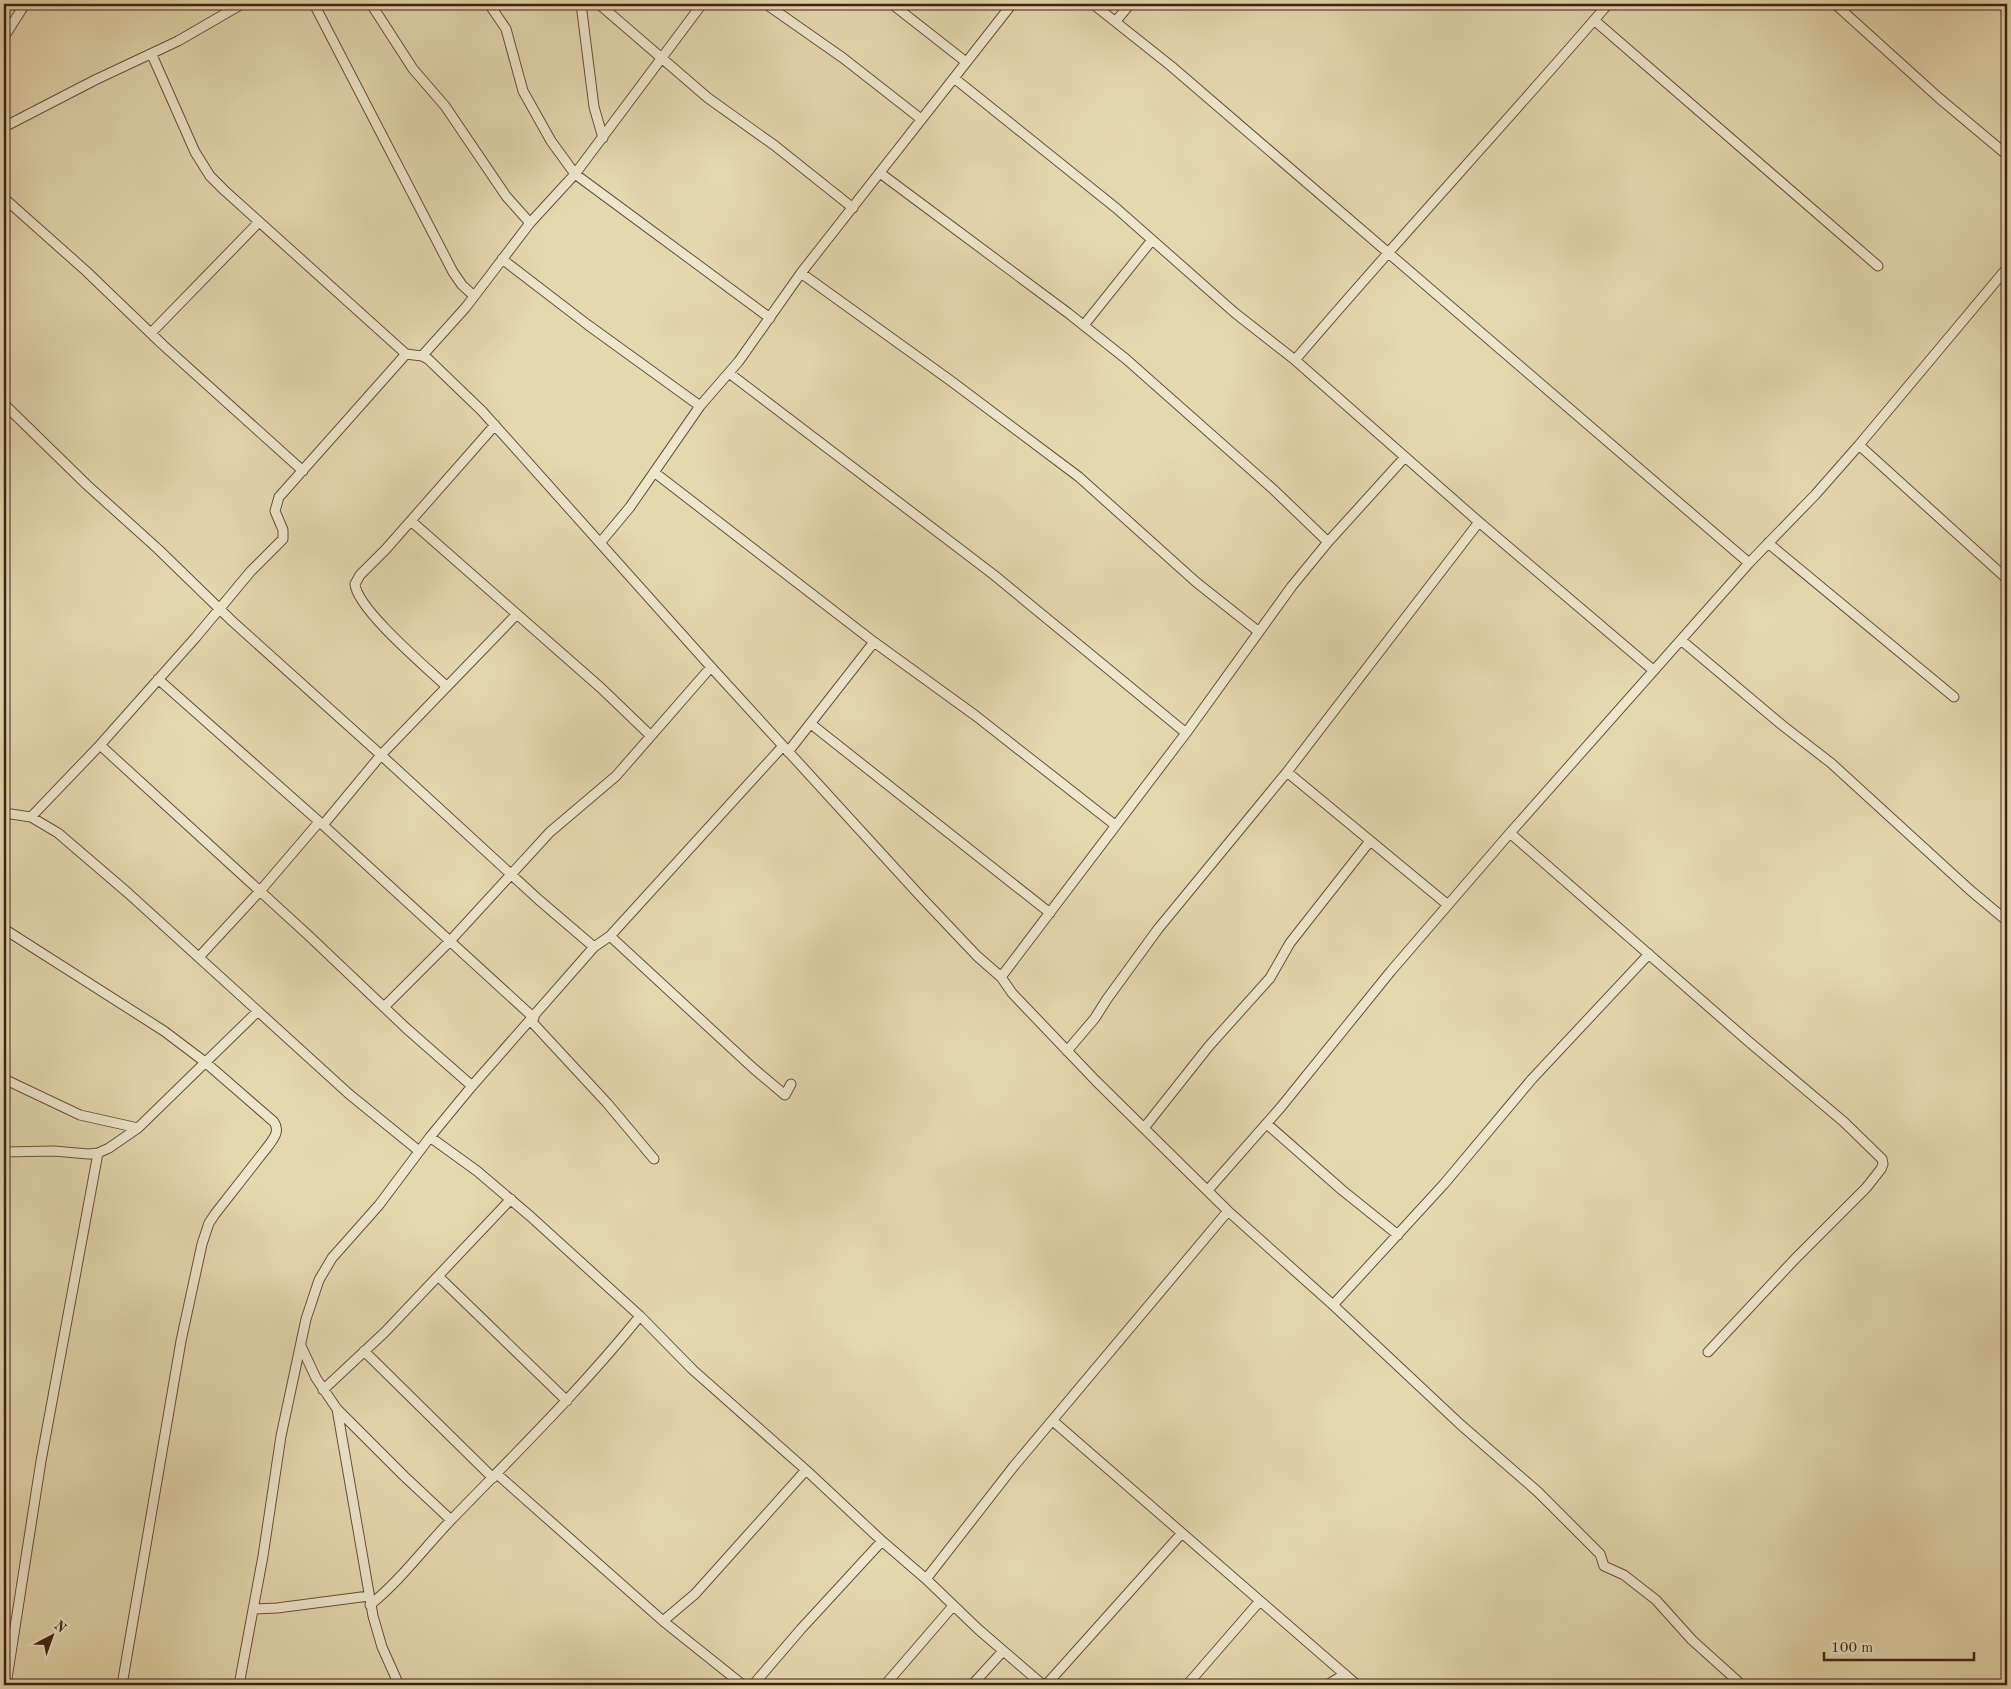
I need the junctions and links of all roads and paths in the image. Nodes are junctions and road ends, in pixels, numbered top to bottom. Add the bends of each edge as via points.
1 (25, 4) edge
2 (242, 4) edge
3 (314, 4) edge
4 (372, 4) edge
5 (489, 4) edge
6 (581, 4) edge
7 (599, 4) edge
8 (702, 4) edge
9 (766, 4) edge
10 (892, 4) edge
11 (1012, 4) edge
12 (1093, 4) edge
13 (1130, 4) edge
14 (1608, 4) edge
15 (1836, 4) edge
16 (1594, 20) junction
17 (1116, 21) junction
18 (4, 37) edge
19 (152, 55) junction
20 (661, 57) junction
21 (966, 62) junction
22 (954, 78) junction
23 (921, 119) junction
24 (4, 128) edge
25 (603, 138) junction
26 (2007, 155) edge
27 (880, 172) junction
28 (575, 174) junction
29 (4, 198) edge
30 (853, 208) junction
31 (259, 222) junction
32 (530, 223) junction
33 (1152, 240) junction
34 (1387, 252) junction
35 (502, 259) junction
36 (1878, 266) dead end
37 (2007, 268) edge
38 (801, 273) junction
39 (474, 296) junction
40 (770, 318) junction
41 (1084, 325) junction
42 (151, 333) junction
43 (406, 354) junction
44 (422, 356) junction
45 (1295, 360) junction
46 (729, 373) junction
47 (4, 404) edge
48 (700, 406) junction
49 (495, 425) junction
50 (1859, 445) junction
51 (1405, 457) junction
52 (303, 471) junction
53 (654, 472) junction
54 (410, 521) junction
55 (1479, 522) junction
56 (1328, 542) junction
57 (600, 543) junction
58 (1768, 543) junction
59 (1749, 563) junction
60 (2007, 579) edge
61 (219, 610) junction
62 (516, 615) junction
63 (1259, 632) junction
64 (1681, 640) junction
65 (874, 642) junction
66 (711, 668) junction
67 (1653, 670) junction
68 (158, 679) junction
69 (446, 686) junction
70 (1954, 697) dead end
71 (812, 724) junction
72 (1186, 733) junction
73 (651, 736) junction
74 (100, 745) junction
75 (786, 749) junction
76 (382, 755) junction
77 (1286, 772) junction
78 (4, 813) edge
79 (31, 817) junction
80 (321, 823) junction
81 (1115, 826) junction
82 (1510, 833) junction
83 (1370, 841) junction
84 (510, 874) junction
85 (260, 891) junction
86 (1448, 905) junction
87 (1050, 913) junction
88 (2007, 921) edge
89 (4, 929) edge
90 (610, 936) junction
91 (450, 941) junction
92 (594, 947) junction
93 (1649, 954) junction
94 (198, 958) junction
95 (1000, 977) junction
96 (384, 1007) junction
97 (258, 1012) junction
98 (532, 1019) junction
99 (1067, 1051) junction
100 (205, 1062) junction
101 (4, 1079) edge
102 (791, 1084) dead end
103 (472, 1086) junction
104 (1266, 1124) junction
105 (138, 1128) junction
106 (1144, 1128) junction
107 (430, 1137) junction
108 (419, 1151) junction
109 (4, 1152) edge
110 (98, 1153) junction
111 (654, 1159) dead end
112 (1208, 1190) junction
113 (511, 1199) junction
114 (1228, 1211) junction
115 (1398, 1235) junction
116 (438, 1276) junction
117 (1333, 1305) junction
118 (640, 1316) junction
119 (300, 1346) junction
120 (364, 1351) junction
121 (1708, 1352) dead end
122 (323, 1390) junction
123 (567, 1401) junction
124 (336, 1409) junction
125 (1053, 1421) junction
126 (806, 1470) junction
127 (495, 1476) junction
128 (451, 1520) junction
129 (1182, 1533) junction
130 (882, 1542) junction
131 (926, 1579) junction
132 (370, 1601) junction
133 (1259, 1602) junction
134 (953, 1606) junction
135 (253, 1608) junction
136 (663, 1621) junction
137 (1003, 1651) junction
138 (1345, 1674) junction
139 (6, 1685) edge
140 (122, 1685) edge
141 (239, 1685) edge
142 (399, 1685) edge
143 (743, 1685) edge
144 (753, 1685) edge
145 (885, 1685) edge
146 (972, 1685) edge
147 (1042, 1685) edge
148 (1046, 1685) edge
149 (1188, 1685) edge
150 (1327, 1685) edge
151 (1357, 1685) edge
152 (1742, 1685) edge

1 - 18 street
2 - 19 street
3 - 39 street via 453,272
4 - 32 street via 401,52 445,106 506,196
5 - 28 street via 506,29 523,91 551,141
6 - 25 street via 594,107
7 - 20 street
8 - 20 street
9 - 23 street via 843,58
10 - 21 street
11 - 21 street
12 - 17 street
13 - 17 street
14 - 16 street
15 - 26 street via 1924,86
16 - 34 street
16 - 36 street
17 - 34 street
19 - 24 street via 95,80
19 - 31 street via 202,164 224,190
20 - 25 street
20 - 30 street via 708,98
21 - 22 street
22 - 23 street
22 - 33 street
23 - 27 street
25 - 28 street
27 - 30 street
27 - 41 street
28 - 32 street
28 - 40 street
29 - 42 street
30 - 38 street
31 - 42 street
31 - 43 street
32 - 35 street
33 - 41 street
33 - 45 street via 1235,313
34 - 45 street
34 - 59 street
35 - 39 street
35 - 48 street
37 - 50 street
38 - 40 street
38 - 63 street via 1079,477 1196,582
39 - 44 street
40 - 46 street
41 - 56 street via 1268,484
42 - 52 street
43 - 44 street
43 - 52 street
44 - 49 street via 439,368
45 - 51 street
46 - 48 street
46 - 72 street via 1017,593
47 - 61 street
48 - 53 street
49 - 54 street
49 - 57 street
50 - 58 street
50 - 60 street
51 - 55 street
51 - 56 street
52 - 61 street via 275,506 283,539
53 - 57 street
53 - 65 street
54 - 62 street
54 - 69 street via 360,575 355,586 361,600 376,617
55 - 67 street
55 - 77 street
56 - 63 street
57 - 66 street
58 - 59 street
58 - 70 street
59 - 64 street
61 - 68 street
61 - 76 street
62 - 69 street
62 - 73 street
63 - 72 street
64 - 67 street
64 - 88 street via 1831,763
65 - 71 street
65 - 81 street via 976,716
66 - 73 street
66 - 75 street
67 - 82 street
68 - 74 street
68 - 80 street
69 - 76 street
71 - 75 street
71 - 87 street
72 - 81 street
73 - 84 street via 616,776 550,832
74 - 79 street
74 - 85 street
75 - 90 street
75 - 95 street via 943,920
76 - 80 street
76 - 84 street
77 - 83 street
77 - 99 street via 1158,929 1095,1018
78 - 79 street
79 - 94 street via 49,826 79,850
80 - 85 street
80 - 91 street
81 - 87 street
82 - 86 street
82 - 93 street
83 - 86 street
83 - 106 street via 1290,944 1270,978 1209,1046
84 - 91 street
84 - 92 street
85 - 94 street
85 - 96 street
86 - 104 street
87 - 95 street
89 - 100 street via 164,1031
90 - 92 street
90 - 102 street via 786,1095
91 - 96 street
91 - 98 street
92 - 98 street
93 - 115 street via 1532,1079
93 - 121 street via 1844,1122 1871,1146 1883,1162 1866,1188
94 - 97 street
95 - 99 street
96 - 103 street
97 - 100 street
97 - 108 street via 371,1113
98 - 103 street
98 - 111 street
99 - 106 street
100 - 105 street
100 - 140 street via 274,1122 277,1130 209,1223 202,1244 181,1341
101 - 105 street via 80,1115
103 - 107 street
104 - 112 street
104 - 115 street
105 - 110 street
106 - 112 street
107 - 108 street
107 - 113 street
108 - 119 street via 384,1199 345,1241 323,1271 312,1297
109 - 110 street
110 - 139 street via 41,1461
112 - 114 street
113 - 116 street
113 - 118 street
114 - 117 street
114 - 125 street
115 - 117 street
116 - 120 street
116 - 123 street
117 - 152 street via 1538,1492 1600,1554 1604,1566 1624,1575 1656,1600 1692,1640
118 - 123 street
118 - 126 street via 693,1370
119 - 122 street
119 - 135 street via 281,1436
120 - 122 street
120 - 127 street
122 - 124 street
123 - 127 street
124 - 128 street
124 - 132 street
125 - 129 street
125 - 131 street
126 - 130 street
126 - 136 street via 694,1594
127 - 128 street
127 - 136 street
128 - 132 street via 390,1587
129 - 133 street
129 - 148 street
130 - 131 street
130 - 144 street
131 - 134 street
132 - 135 street
132 - 142 street via 382,1647
133 - 138 street
133 - 149 street
134 - 137 street
134 - 145 street
135 - 141 street
136 - 143 street
137 - 146 street
137 - 147 street
138 - 150 street
138 - 151 street

